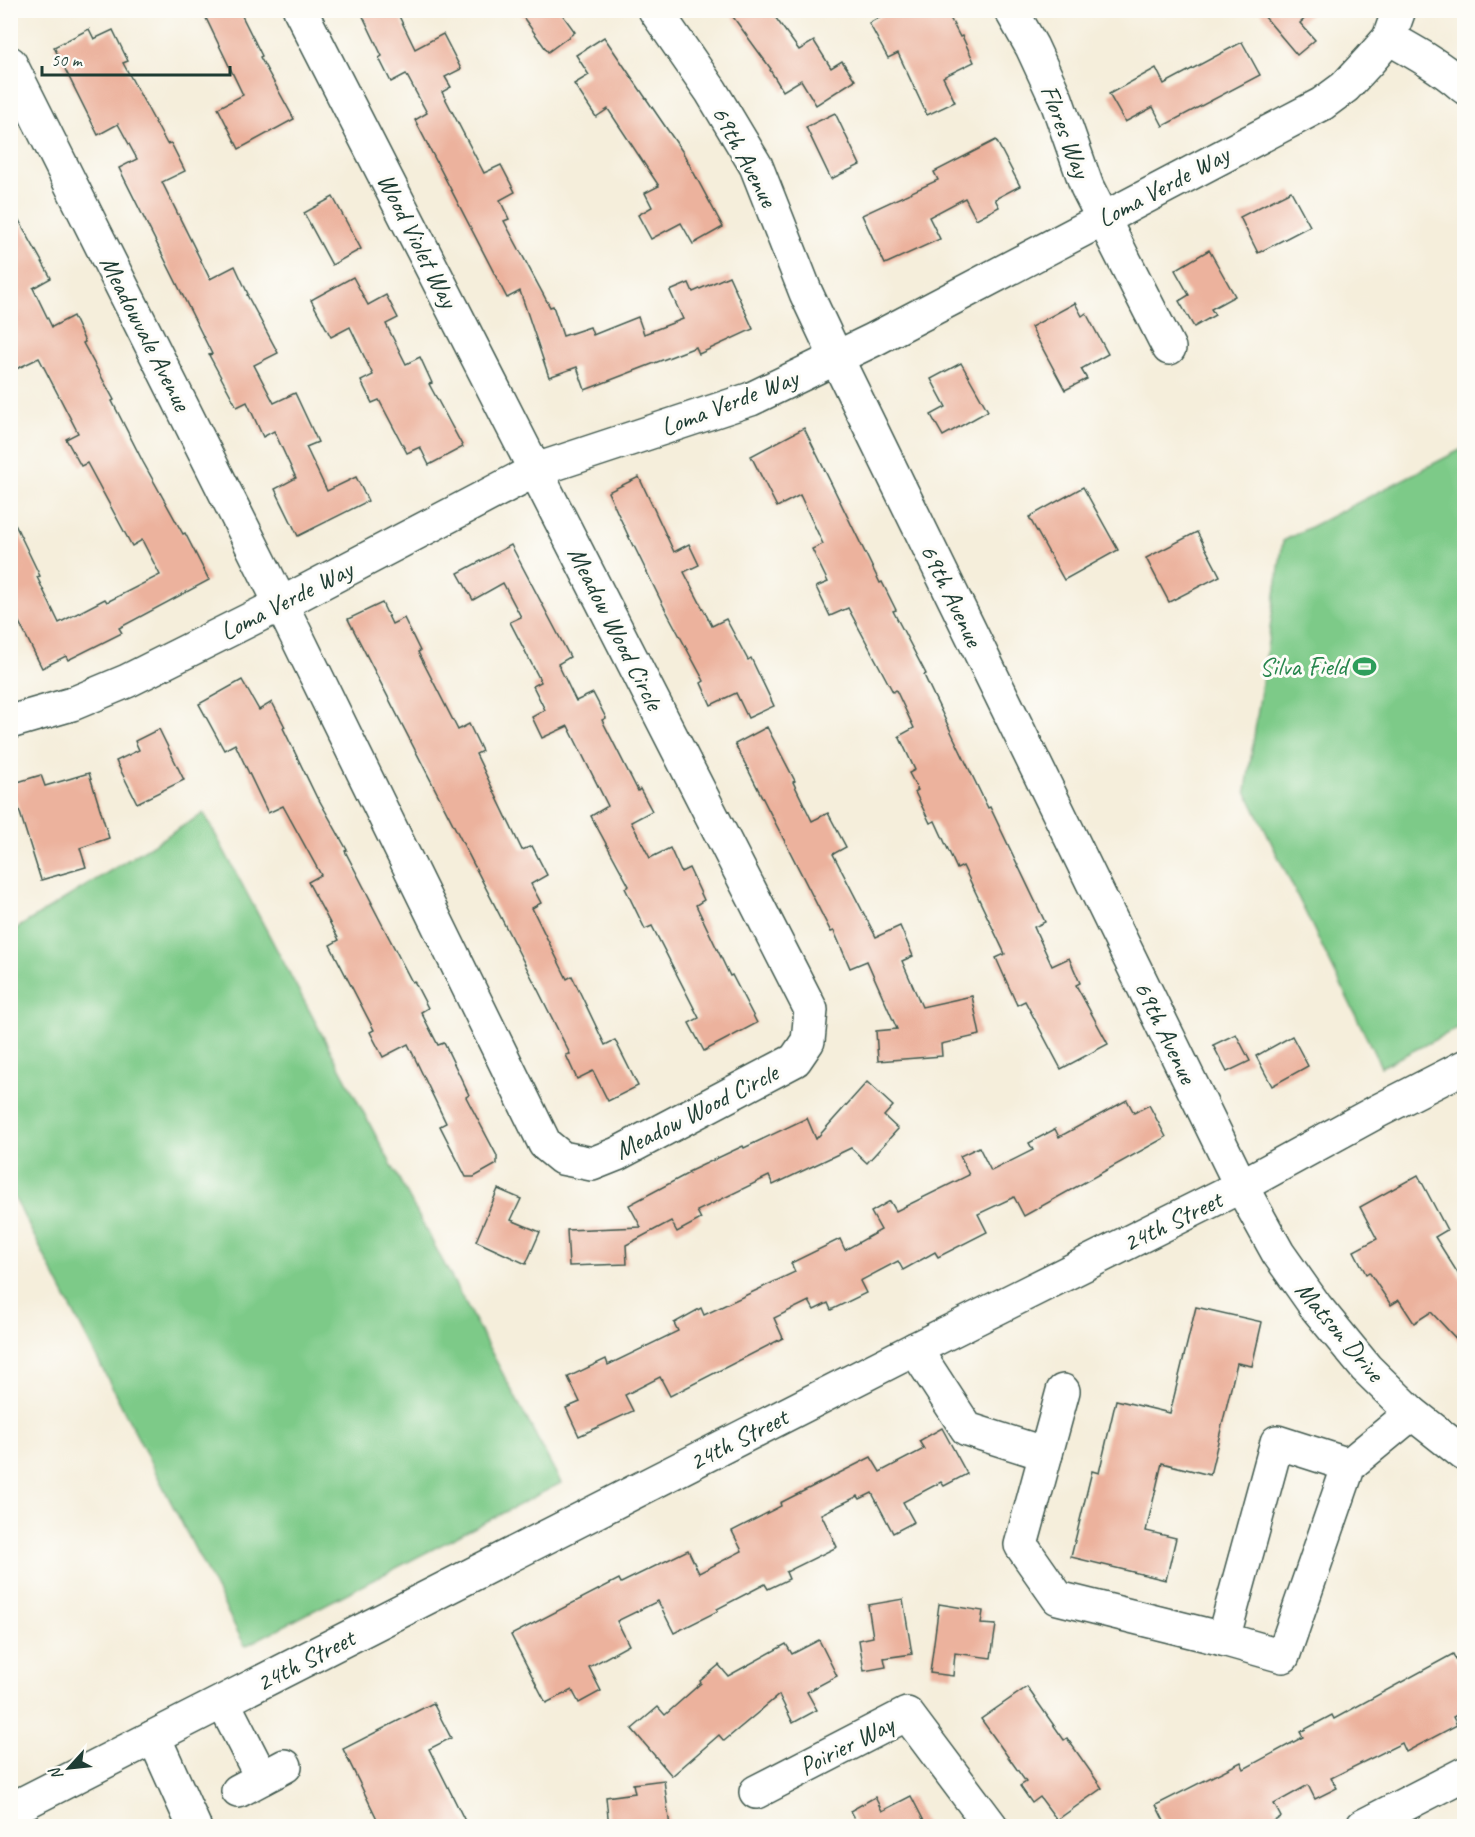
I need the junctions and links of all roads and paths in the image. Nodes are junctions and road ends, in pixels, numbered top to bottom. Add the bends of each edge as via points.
1 (300, 10) edge
2 (655, 10) edge
3 (1011, 10) edge
4 (1394, 24) edge
5 (10, 63) edge
6 (1464, 87) edge
7 (1103, 218) junction
8 (1169, 348) dead end
9 (836, 357) junction
10 (536, 470) junction
11 (280, 604) junction
12 (12, 719) edge
13 (1464, 1067) edge
14 (1241, 1186) junction
15 (915, 1349) junction
16 (1063, 1391) dead end
17 (1412, 1413) junction
18 (1046, 1454) junction
19 (1464, 1454) edge
20 (1349, 1466) junction
21 (1223, 1639) junction
22 (223, 1702) junction
23 (154, 1737) junction
24 (1464, 1774) edge
25 (262, 1779) dead end
26 (756, 1792) dead end
27 (10, 1810) edge
28 (194, 1827) edge
29 (991, 1827) edge
30 (1363, 1827) edge

1 - 10 street, Wood Violet Way
2 - 9 street, 69th Avenue via 756,166
3 - 7 street, Flores Way via 1056,99 1087,187
4 - 6 street via 1424,57
4 - 7 street, Loma Verde Way via 1369,61 1322,104
5 - 11 street, Meadowvale Avenue
7 - 8 street, Flores Way
7 - 9 street, Loma Verde Way
9 - 10 street, Loma Verde Way via 751,399
9 - 14 street, 69th Avenue
10 - 11 street, Loma Verde Way
10 - 11 street, Meadow Wood Circle via 811,1010 808,1041 795,1060 616,1154 592,1164 562,1158 545,1144
11 - 12 street, Loma Verde Way via 127,681 72,704
13 - 14 street, 24th Street
14 - 15 street, 24th Street
14 - 17 street, Matson Drive via 1278,1253 1316,1307 1366,1368
15 - 18 street via 967,1429
15 - 22 street, 24th Street
16 - 18 street
17 - 19 street, Matson Drive
17 - 20 street
18 - 21 street via 1021,1545 1058,1598
20 - 21 street via 1283,1656
20 - 21 street via 1277,1442
22 - 23 street, 24th Street
22 - 25 street
23 - 27 street, 24th Street
23 - 28 street
24 - 30 street
26 - 29 street, Poirier Way via 908,1714

